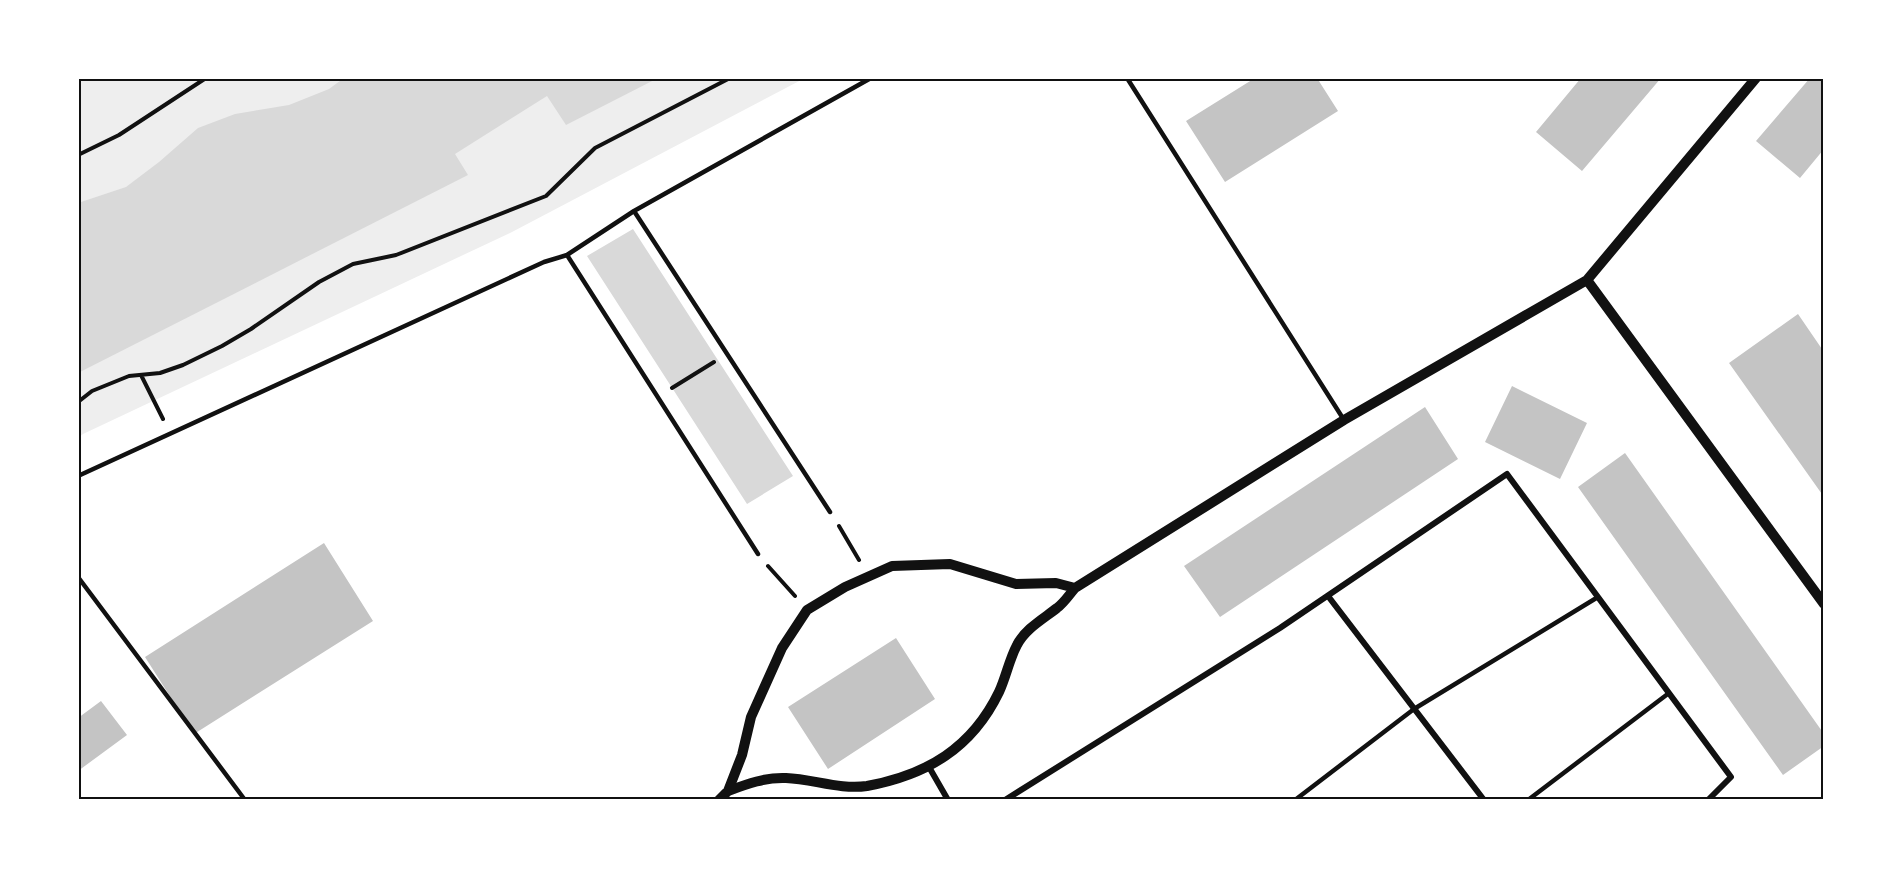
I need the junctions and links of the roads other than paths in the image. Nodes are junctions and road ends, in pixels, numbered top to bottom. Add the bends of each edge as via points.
1 (871, 78) edge
2 (1127, 78) edge
3 (1756, 78) edge
4 (634, 211) junction
5 (567, 255) junction
6 (1587, 280) junction
7 (1344, 420) junction
8 (78, 476) edge
9 (830, 512) road end
10 (758, 554) road end
11 (78, 577) edge
12 (1075, 588) junction
13 (1328, 596) junction
14 (1598, 597) junction
15 (1824, 604) edge
16 (1669, 693) junction
17 (1414, 709) junction
18 (929, 767) junction
19 (728, 791) junction
20 (245, 800) edge
21 (719, 800) edge
22 (948, 800) edge
23 (1005, 800) edge
24 (1295, 800) edge
25 (1484, 800) edge
26 (1528, 800) edge
27 (1708, 800) edge

1 - 4 lane
2 - 7 lane
3 - 6 street
4 - 5 lane
4 - 9 lane
5 - 8 lane via 544,262
5 - 10 lane
6 - 7 street
6 - 15 street
7 - 12 street
11 - 20 lane
12 - 18 street via 1017,643 999,692 978,726 955,751
12 - 19 street via 1056,583 1016,584 950,564 892,567 845,587 807,610 782,648 751,717
13 - 14 street via 1507,474
13 - 17 street
13 - 23 street
14 - 16 street
14 - 17 lane
16 - 26 lane
16 - 27 street via 1731,777
17 - 24 lane
17 - 25 street
18 - 19 street via 867,786 784,778 755,781
18 - 22 street
19 - 21 street

